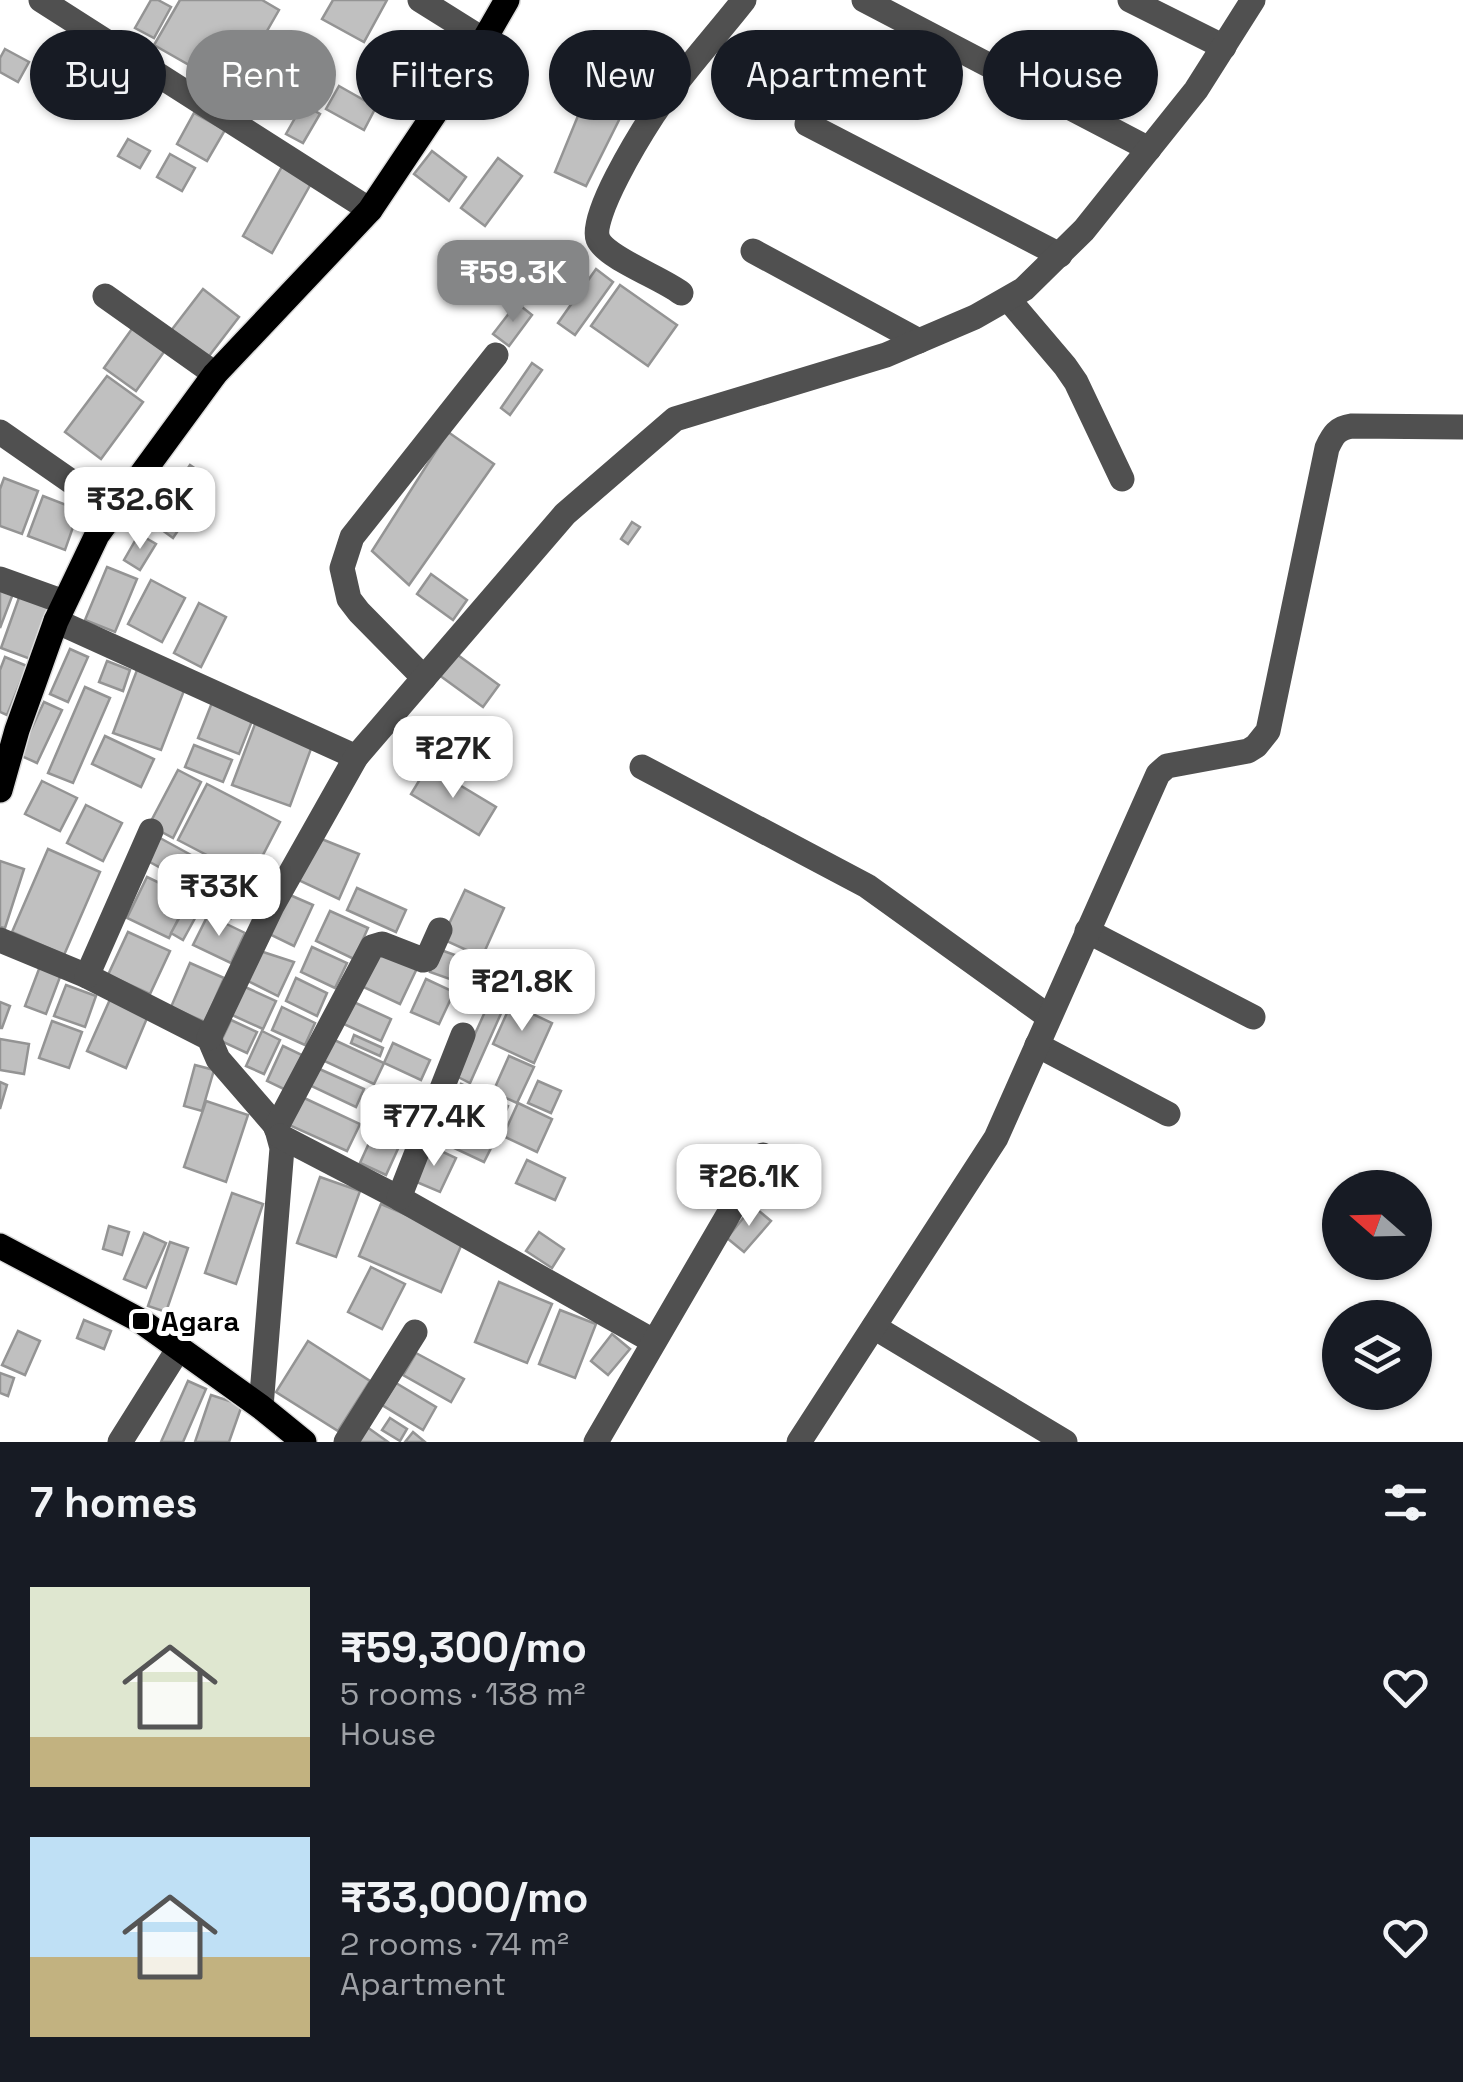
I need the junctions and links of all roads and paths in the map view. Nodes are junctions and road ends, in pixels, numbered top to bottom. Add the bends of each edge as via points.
1 (41, 0) edge
2 (420, 0) edge
3 (508, 0) edge
4 (744, 0) edge
5 (864, 0) edge
6 (1130, 0) edge
7 (1253, 0) edge
8 (468, 30) edge
9 (490, 30) edge
10 (1224, 47) junction
11 (430, 120) edge
12 (807, 124) dead end
13 (1149, 149) junction
14 (370, 210) junction
15 (754, 251) dead end
16 (1060, 255) junction
17 (681, 292) dead end
18 (106, 296) dead end
19 (1009, 300) junction
20 (918, 341) junction
21 (496, 354) dead end
22 (215, 374) junction
23 (1463, 427) edge
24 (0, 432) edge
25 (1122, 479) dead end
26 (114, 512) junction
27 (0, 580) edge
28 (60, 611) junction
29 (424, 678) junction
30 (356, 757) junction
31 (642, 767) dead end
32 (0, 790) edge
33 (151, 831) dead end
34 (440, 930) dead end
35 (1087, 930) junction
36 (0, 940) edge
37 (87, 976) junction
38 (1049, 1017) junction
39 (1253, 1017) dead end
40 (463, 1035) dead end
41 (209, 1038) junction
42 (1037, 1045) junction
43 (1168, 1114) dead end
44 (278, 1132) junction
45 (763, 1154) dead end
46 (399, 1198) junction
47 (0, 1246) edge
48 (874, 1327) junction
49 (416, 1332) dead end
50 (653, 1341) junction
51 (179, 1348) junction
52 (261, 1407) junction
53 (300, 1441) edge
54 (120, 1442) edge
55 (346, 1442) edge
56 (596, 1442) edge
57 (799, 1442) edge
58 (1065, 1442) edge

1 - 14 street
2 - 8 street
3 - 9 main road
4 - 17 street via 654,113 597,225 608,252
5 - 13 street
6 - 10 street
7 - 10 street
10 - 13 street
11 - 14 main road
12 - 16 street
13 - 16 street
14 - 22 main road
15 - 20 street
16 - 19 street
18 - 22 street
19 - 20 street
19 - 25 street via 1076,382
20 - 29 street via 675,419 565,514
21 - 29 street via 352,537 342,568 348,599
22 - 26 main road
23 - 35 street via 1352,426 1332,436 1268,731 1248,751 1167,766 1158,774
24 - 26 street
26 - 28 main road
27 - 28 street
28 - 30 street
28 - 32 main road
29 - 30 street
30 - 41 street via 272,906
31 - 38 street via 867,886
33 - 37 street
34 - 44 street via 423,960 382,944 372,947
35 - 38 street
35 - 39 street
36 - 37 street
37 - 41 street
38 - 42 street
40 - 46 street
41 - 44 street via 218,1060
42 - 43 street
42 - 48 street via 996,1138
44 - 46 street
44 - 52 street
45 - 50 street
46 - 50 street
47 - 51 main road via 142,1321
48 - 57 street
48 - 58 street
49 - 55 street
50 - 56 street
51 - 52 main road
51 - 54 street
52 - 53 main road

